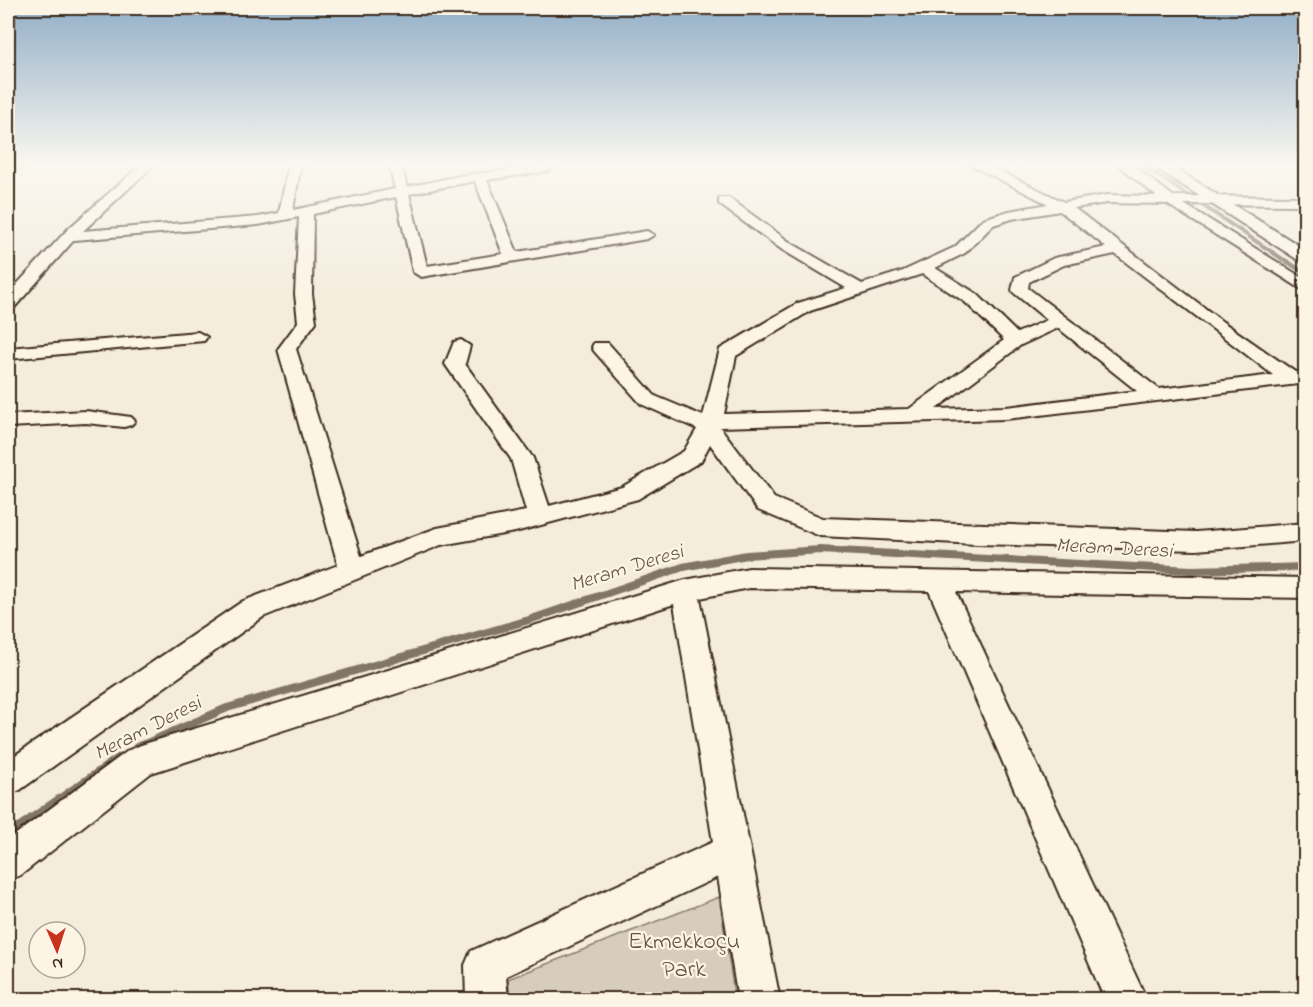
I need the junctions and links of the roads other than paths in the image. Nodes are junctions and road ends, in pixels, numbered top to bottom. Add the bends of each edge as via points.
1 (97, 211) edge
2 (286, 211) edge
3 (306, 211) joint
4 (407, 211) edge
5 (493, 211) edge
6 (738, 211) edge
7 (1028, 211) edge
8 (1069, 211) edge
9 (1206, 211) edge
10 (1214, 211) edge
11 (285, 215) junction
12 (647, 235) dead end
13 (70, 236) junction
14 (1118, 249) junction
15 (511, 256) junction
16 (1303, 256) edge
17 (923, 267) junction
18 (1305, 287) edge
19 (859, 290) junction
20 (8, 304) edge
21 (1059, 321) junction
22 (198, 337) dead end
23 (1015, 341) junction
24 (461, 346) dead end
25 (601, 347) dead end
26 (8, 354) edge
27 (1298, 378) edge
28 (1156, 396) junction
29 (913, 416) junction
30 (8, 421) edge
31 (124, 421) dead end
32 (710, 424) junction
33 (540, 516) junction
34 (1305, 532) edge
35 (352, 570) junction
36 (938, 581) junction
37 (685, 590) junction
38 (1301, 593) edge
39 (8, 779) edge
40 (732, 852) junction
41 (8, 862) edge
42 (487, 999) edge
43 (759, 999) edge
44 (1126, 999) edge

1 - 13 street
2 - 11 street
3 - 11 street
3 - 35 street via 308,243 302,296 307,322 287,349
4 - 15 street via 421,272
5 - 15 street
6 - 19 street
7 - 17 street via 988,222 960,250
8 - 14 street
9 - 18 street
10 - 16 main road
11 - 13 street
12 - 15 street
13 - 20 street
14 - 21 street via 1059,261 1022,280 1020,290
14 - 27 street
17 - 19 street
17 - 23 street via 970,298
19 - 32 street via 804,307 727,353
21 - 23 street
21 - 28 street
22 - 26 street
23 - 29 street
24 - 33 street via 455,364 522,458
25 - 32 street via 648,400
27 - 28 street
28 - 29 street via 1006,413
29 - 32 street
30 - 31 street via 86,417
32 - 33 street via 693,456 630,493
32 - 34 street via 766,504 820,527 1196,541
33 - 35 street via 437,537
35 - 39 street via 252,609
36 - 37 street via 748,578
36 - 38 street
36 - 44 street
37 - 40 street
37 - 41 street via 141,761
40 - 42 street via 485,965
40 - 43 street

